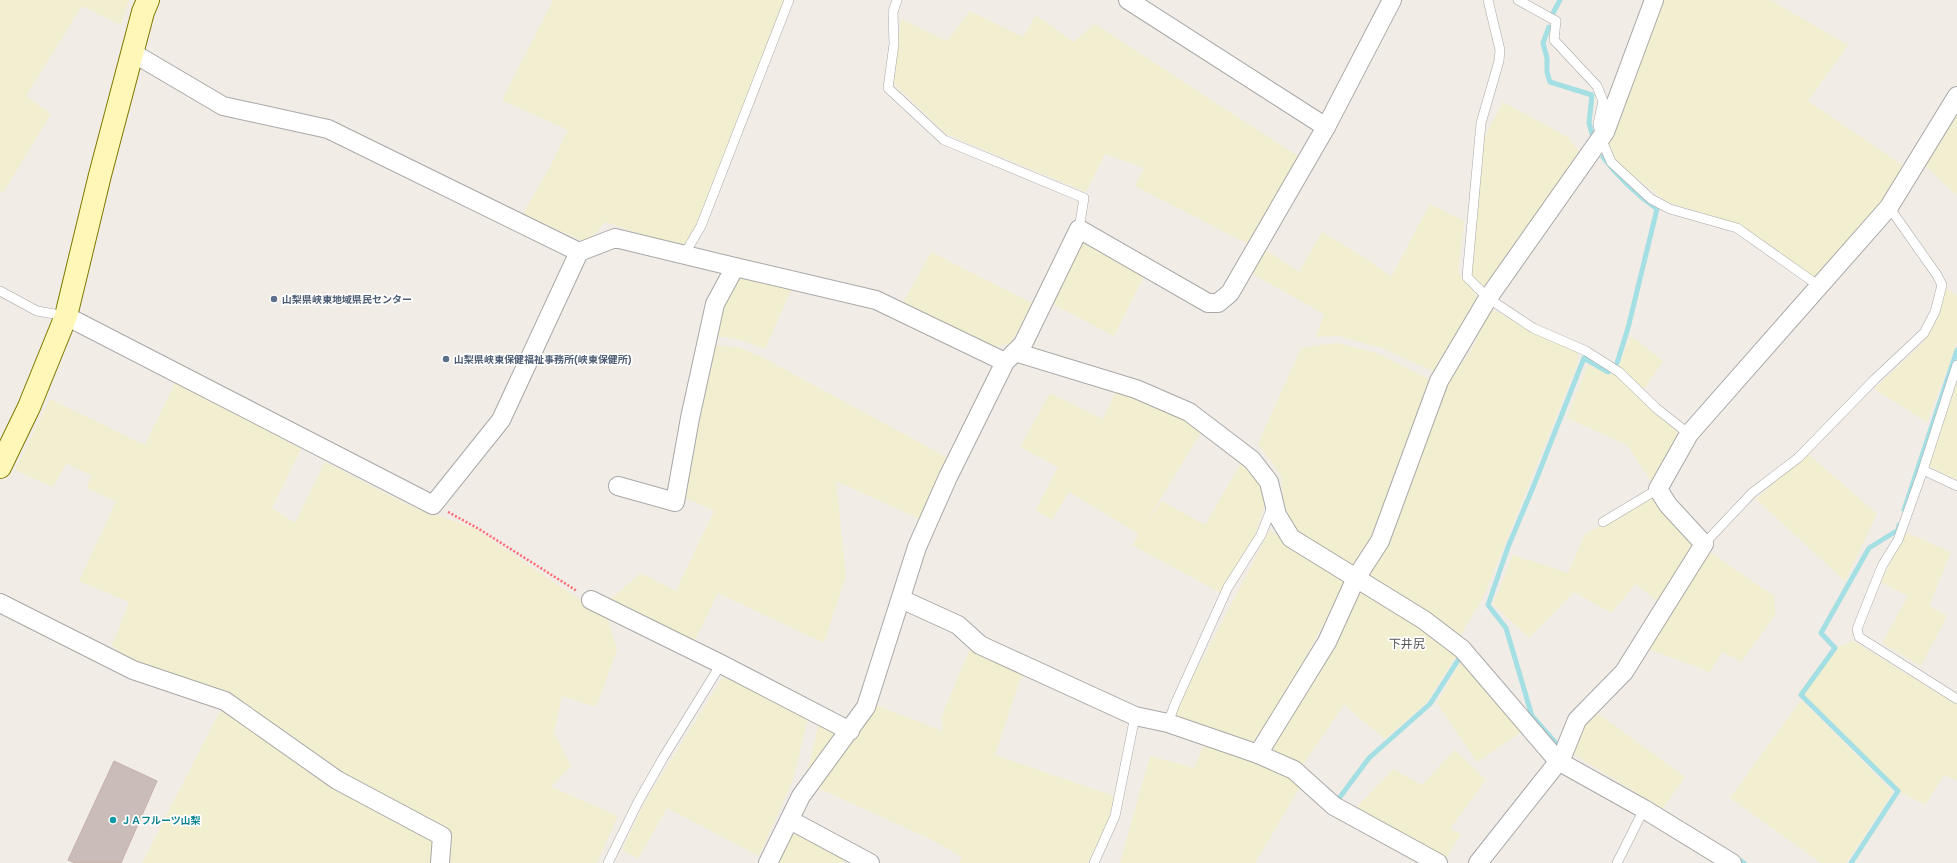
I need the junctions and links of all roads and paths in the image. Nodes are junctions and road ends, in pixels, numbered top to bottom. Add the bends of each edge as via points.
1 (148, 0) edge
2 (789, 0) edge
3 (897, 0) edge
4 (1128, 0) edge
5 (1392, 0) edge
6 (1488, 0) edge
7 (1518, 0) edge
8 (1654, 0) edge
9 (132, 53) junction
10 (1957, 96) edge
11 (1326, 127) junction
12 (1601, 138) junction
13 (1889, 207) junction
14 (1079, 229) junction
15 (579, 252) junction
16 (684, 255) junction
17 (735, 267) junction
18 (1819, 286) junction
19 (0, 291) edge
20 (1488, 298) junction
21 (66, 316) junction
22 (1010, 357) junction
23 (1957, 365) edge
24 (1690, 434) junction
25 (0, 467) edge
26 (1923, 470) junction
27 (618, 486) dead end
28 (1957, 486) edge
29 (1658, 489) junction
30 (1274, 502) junction
31 (433, 504) junction
32 (1603, 522) dead end
33 (1704, 544) junction
34 (1356, 578) junction
35 (902, 599) junction
36 (591, 600) joint
37 (0, 603) edge
38 (721, 664) junction
39 (1957, 699) edge
40 (1135, 716) junction
41 (1168, 723) junction
42 (850, 731) junction
43 (1258, 754) junction
44 (1560, 759) junction
45 (1644, 809) junction
46 (790, 820) junction
47 (440, 863) edge
48 (608, 863) edge
49 (768, 863) edge
50 (870, 863) edge
51 (1094, 863) edge
52 (1438, 863) edge
53 (1478, 863) edge
54 (1617, 863) edge
55 (1732, 863) edge

1 - 9 street
2 - 16 lane via 701,226
3 - 14 lane via 893,12 894,44 888,88 944,140 1084,198
4 - 11 street
5 - 11 street
6 - 20 lane via 1500,50 1481,123 1467,277
7 - 12 lane via 1556,21 1554,40 1597,86 1603,101 1598,124
8 - 12 street
9 - 15 street via 223,106 328,129
9 - 21 street
10 - 13 street
11 - 14 street via 1230,294 1218,303 1208,303
12 - 18 lane via 1610,162 1651,199 1670,209 1736,228
12 - 20 street
13 - 18 street
13 - 33 lane via 1942,285 1935,312 1924,333 1798,458 1752,493
14 - 22 street via 1023,344
15 - 16 street via 615,238
15 - 31 street via 500,420
16 - 17 street
17 - 22 street via 876,300
17 - 27 street via 715,304 690,418 676,502
18 - 24 street
19 - 21 lane via 37,311
20 - 24 lane via 1533,328 1586,352 1619,372 1656,408
20 - 34 street via 1439,381 1380,541
21 - 25 street via 29,407
21 - 31 street
22 - 30 street via 1136,389 1189,412 1252,460 1270,482
22 - 35 street via 948,477 917,547
23 - 26 lane
24 - 29 street
26 - 28 lane
26 - 39 lane via 1898,540 1882,566 1857,629 1858,637
29 - 32 lane
29 - 33 street via 1668,505
30 - 34 street via 1277,515 1291,538
30 - 41 lane via 1261,535 1228,587
31 - 36 path via 479,529
33 - 44 street via 1624,672 1578,720
34 - 43 street via 1327,642
34 - 44 street via 1424,620 1462,648
35 - 40 street via 958,624 980,645
35 - 42 street via 866,707
36 - 38 street
37 - 47 street via 133,670 225,701 337,780 442,836
38 - 42 street
38 - 48 lane via 638,802
40 - 41 street
40 - 51 lane via 1115,816
41 - 43 street
42 - 46 street via 801,796
43 - 52 street via 1294,770 1334,806
44 - 45 street
44 - 53 street
45 - 54 lane
45 - 55 street
46 - 49 street
46 - 50 street

